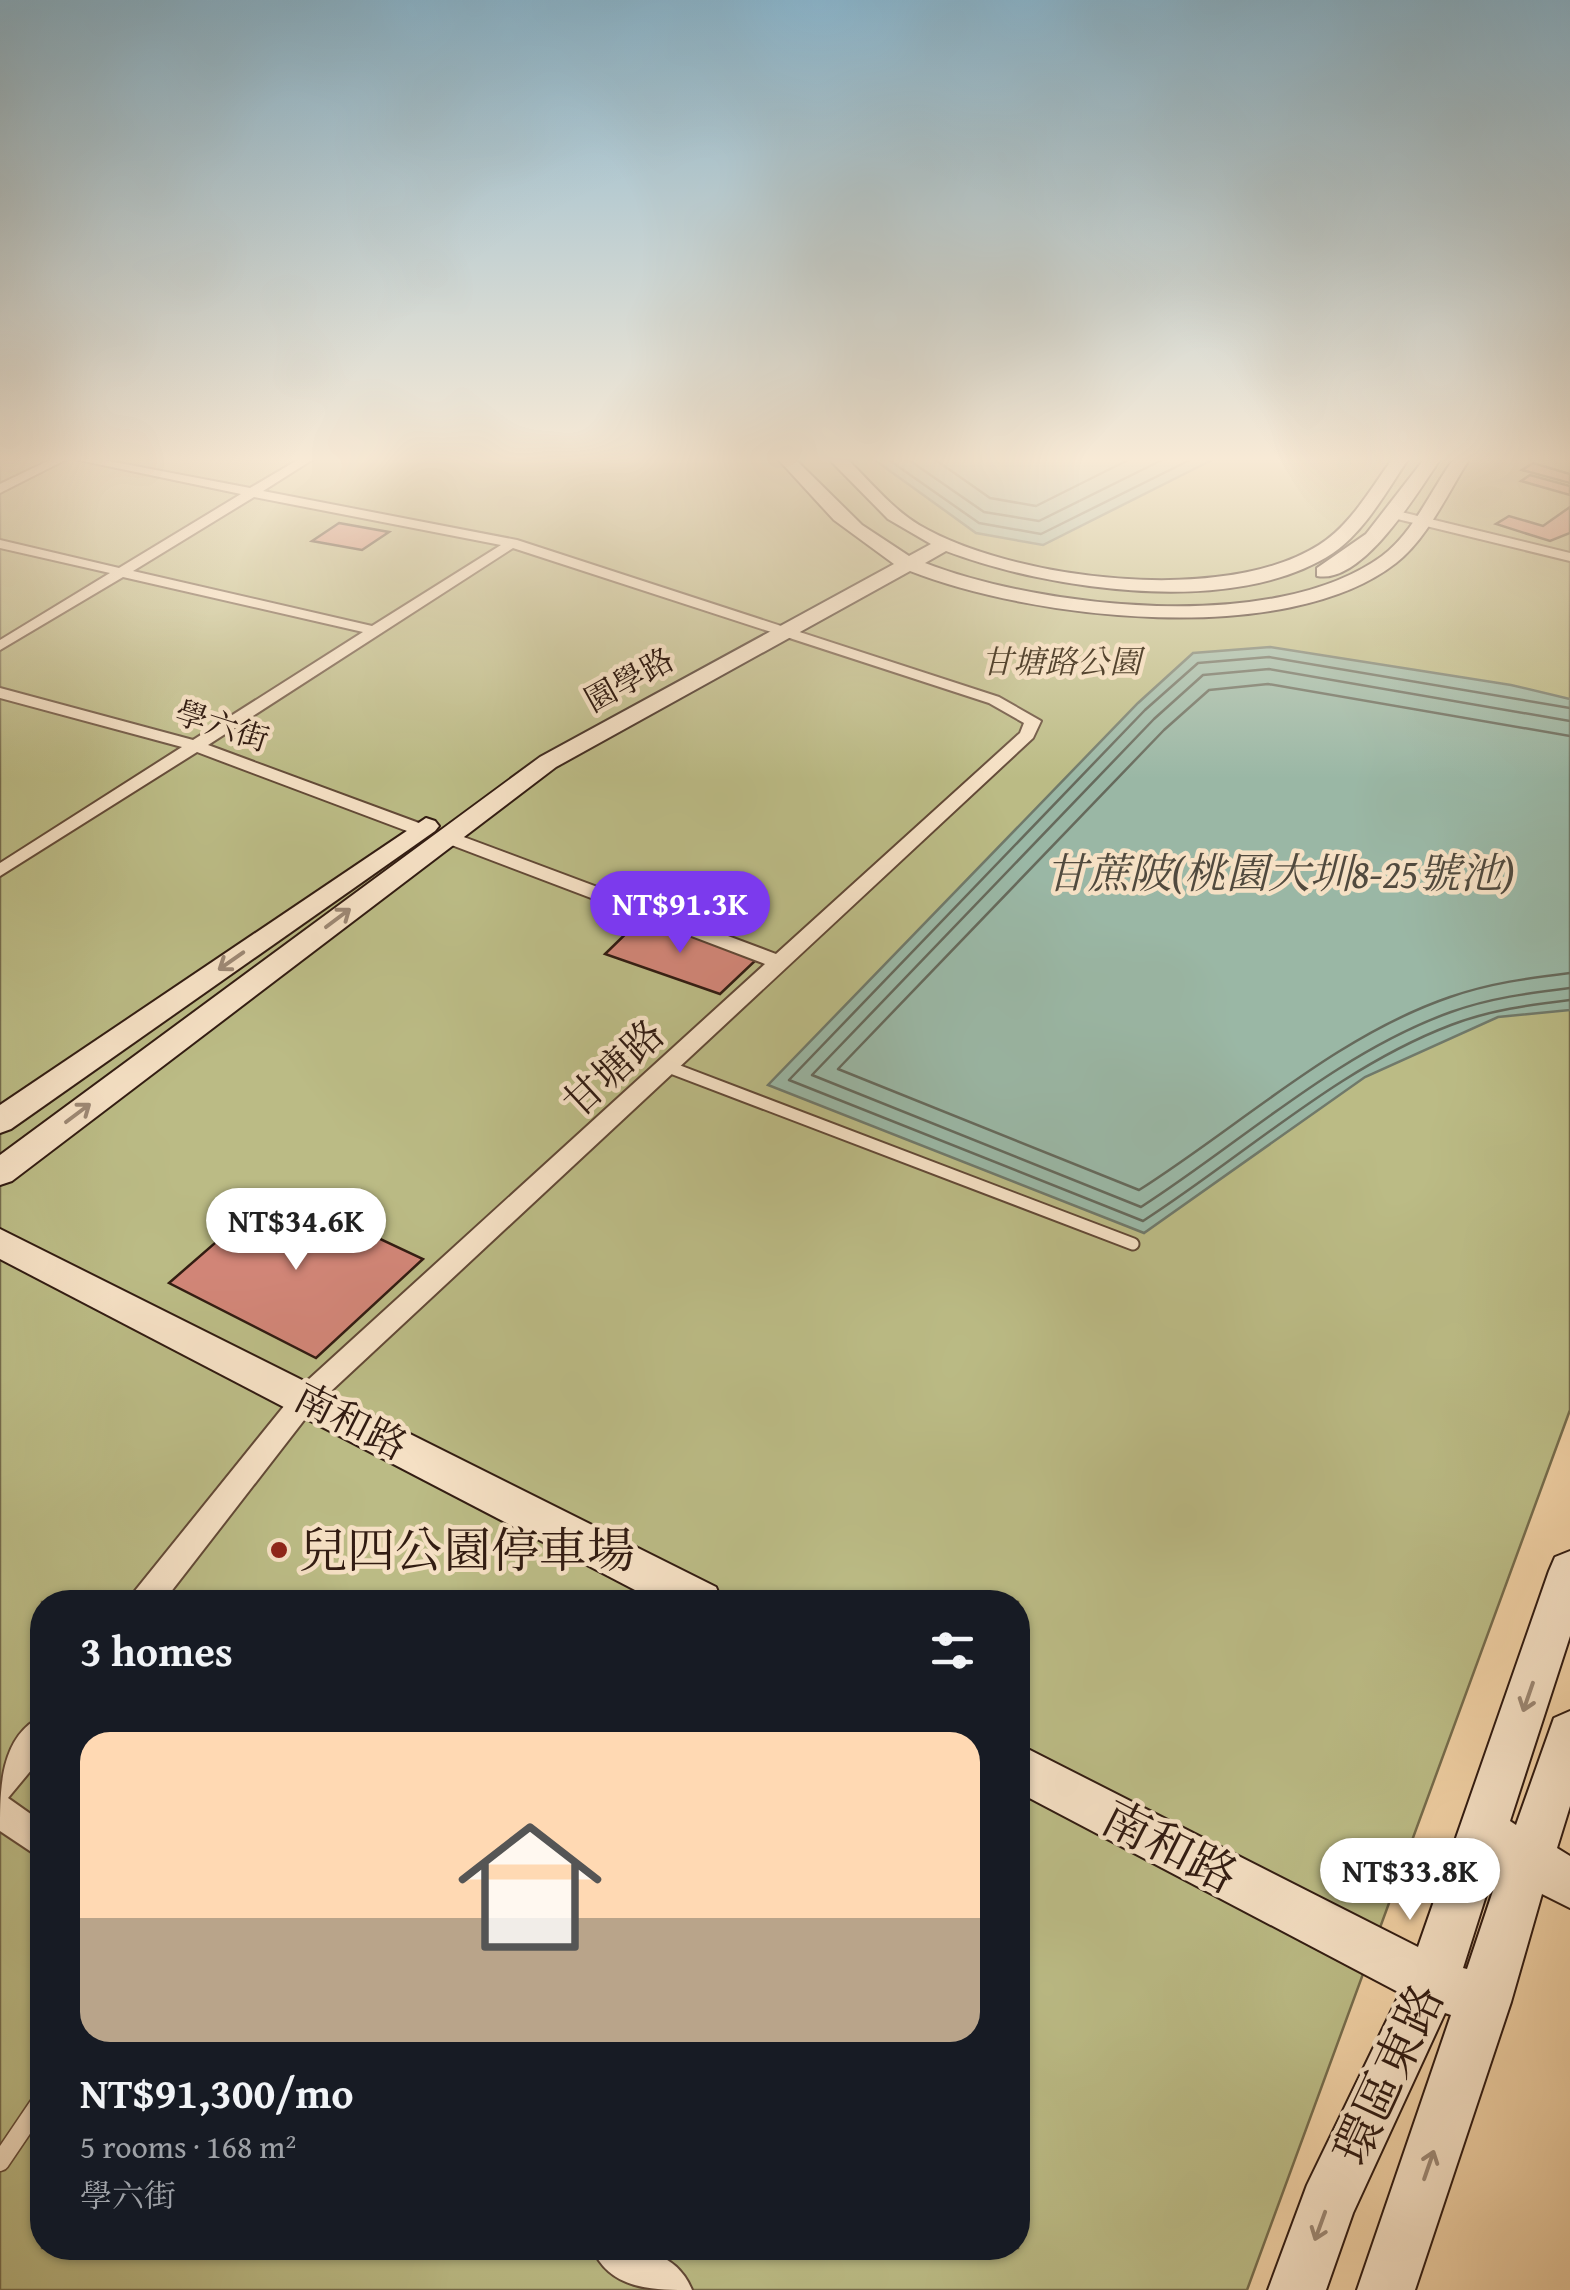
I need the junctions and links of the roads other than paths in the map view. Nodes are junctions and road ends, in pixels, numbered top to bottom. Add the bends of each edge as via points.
1 (87, 565) edge
2 (134, 565) edge
3 (480, 565) edge
4 (578, 565) edge
5 (888, 565) edge
6 (895, 565) edge
7 (945, 565) edge
8 (961, 565) edge
9 (1006, 565) edge
10 (1289, 565) edge
11 (1340, 565) edge
12 (1380, 565) edge
13 (121, 573) junction
14 (758, 622) junction
15 (786, 630) junction
16 (375, 632) junction
17 (0, 646) edge
18 (0, 693) edge
19 (196, 746) junction
20 (421, 830) junction
21 (447, 837) junction
22 (0, 872) edge
23 (779, 962) junction
24 (666, 1066) junction
25 (0, 1121) edge
26 (0, 1172) edge
27 (0, 1243) edge
28 (1133, 1244) dead end
29 (306, 1398) junction
30 (1570, 1571) edge
31 (154, 1590) edge
32 (678, 1590) edge
33 (1570, 1734) edge
34 (30, 1747) edge
35 (1030, 1773) edge
36 (0, 1786) edge
37 (0, 1812) edge
38 (1482, 1832) junction
39 (30, 1833) edge
40 (1550, 1870) edge
41 (1432, 1982) junction
42 (1484, 2002) junction
43 (30, 2118) edge
44 (0, 2162) edge
45 (629, 2260) edge
46 (672, 2290) edge
47 (1297, 2290) edge
48 (1386, 2290) edge

1 - 13 street
2 - 13 street
3 - 16 street
4 - 14 street
5 - 14 street, 園學路
6 - 15 street, 園學路
7 - 12 street via 1032,600 1127,610 1288,600 1339,587
8 - 11 street via 1056,589 1179,597 1233,594
9 - 10 street via 1130,583 1222,581
13 - 16 street
13 - 17 street
14 - 15 street
14 - 20 street, 園學路 via 521,758
15 - 21 street, 園學路 via 548,762
15 - 23 street, 甘塘路 via 994,700 1033,720 1026,735
16 - 19 street
18 - 19 street, 學六街
19 - 20 street, 學六街
19 - 22 street
20 -> 25 street, 園學路
21 - 23 street
26 -> 21 street, 園學路
23 - 24 street, 甘塘路
24 - 28 lane
24 - 29 street, 甘塘路
27 - 29 street, 南和路
29 - 31 street, 甘塘路
29 - 32 street, 南和路
30 -> 38 street, 環區東路
33 - 40 street, 環區東路
34 - 36 street
35 - 41 street, 南和路
37 - 39 street
38 - 40 street
38 - 41 street, 環區東路
40 - 42 street, 環區東路
41 - 42 street, 南和路
41 -> 47 street, 環區東路 via 1328,2205
48 -> 42 street, 環區東路
43 - 44 lane
45 - 46 street

